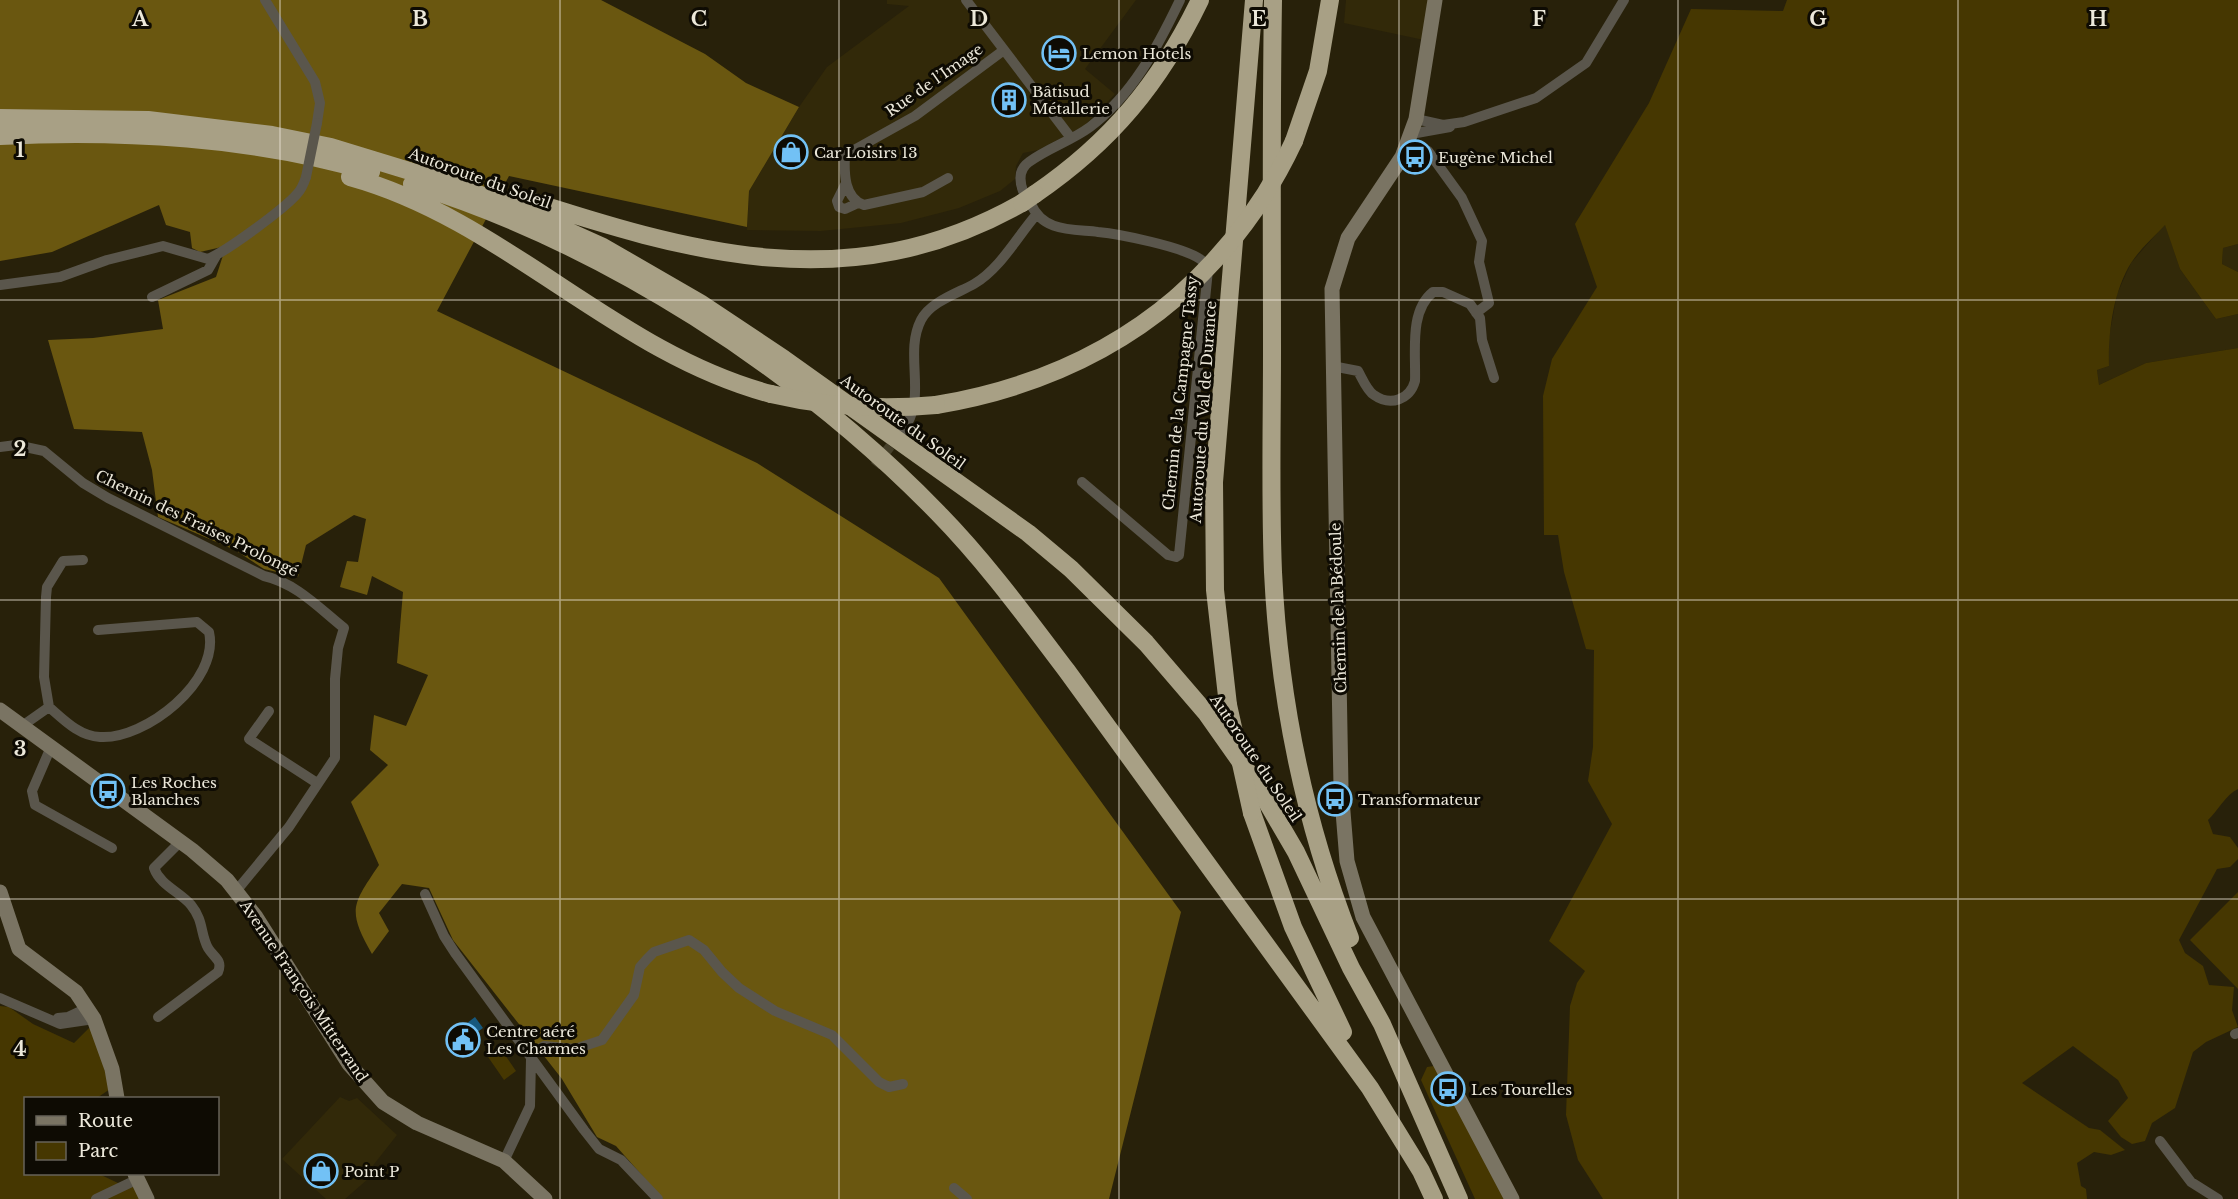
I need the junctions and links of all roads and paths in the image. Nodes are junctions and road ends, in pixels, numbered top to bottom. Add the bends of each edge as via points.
1 (265, 0) edge
2 (966, 0) edge
3 (1180, 0) edge
4 (1200, 0) edge
5 (1254, 0) edge
6 (1273, 0) edge
7 (1330, 0) edge
8 (1435, 0) edge
9 (1443, 0) edge
10 (1624, 0) edge
11 (1004, 50) junction
12 (0, 118) edge
13 (1417, 131) junction
14 (0, 137) edge
15 (1071, 138) junction
16 (331, 147) junction
17 (948, 178) dead end
18 (845, 185) junction
19 (1029, 201) junction
20 (858, 203) junction
21 (216, 256) junction
22 (0, 285) edge
23 (152, 297) dead end
24 (1476, 313) junction
25 (1335, 366) junction
26 (1494, 378) dead end
27 (902, 431) tunnel mouth
28 (0, 447) edge
29 (1082, 482) dead end
30 (83, 560) dead end
31 (99, 630) dead end
32 (49, 707) junction
33 (0, 710) edge
34 (269, 711) dead end
35 (0, 719) edge
36 (22, 726) junction
37 (49, 750) junction
38 (317, 783) junction
39 (180, 842) junction
40 (112, 848) dead end
41 (237, 890) junction
42 (0, 892) edge
43 (425, 894) dead end
44 (0, 998) edge
45 (90, 1014) junction
46 (158, 1017) dead end
47 (1382, 1024) junction
48 (530, 1057) junction
49 (903, 1084) dead end
50 (1370, 1088) junction
51 (117, 1097) edge
52 (2160, 1142) dead end
53 (504, 1161) junction
54 (136, 1176) edge
55 (954, 1188) dead end
56 (96, 1199) edge
57 (147, 1199) edge
58 (545, 1199) edge
59 (658, 1199) edge
60 (967, 1199) edge
61 (1434, 1199) edge
62 (1459, 1199) edge
63 (1512, 1199) edge
64 (1519, 1199) edge
65 (2218, 1199) edge

1 - 21 street, bridge via 315,82 320,103 317,123 300,191
2 - 11 street
3 - 15 street via 1157,49 1140,74 1105,114
4 - 19 highway via 1168,59 1134,108 1089,153
5 - 50 highway, Autoroute du Val de Durance, bridge via 1214,482 1215,590 1228,705 1266,859 1300,945
6 - 47 highway via 1272,521 1278,636 1292,737 1314,835
7 - 14 highway, bridge via 1318,71 1294,141 1241,230 1206,270 1121,339 1066,368 1023,386 936,405 857,408 771,394 715,376 661,351 470,227 423,203 364,181 257,158 172,147
8 - 13 street, Chemin de la Bédoule
9 - 13 street, Chemin de la Bédoule
10 - 13 street via 1594,54 1575,73 1536,98 1464,122
11 - 15 street
11 - 18 street, Rue de l’Image via 915,116 847,153
12 - 16 highway, Autoroute du Soleil via 148,120 244,130
13 - 24 street via 1462,198 1482,241 1479,262 1489,303
13 - 25 street, Chemin de la Bédoule via 1362,214 1339,261 1330,311
14 - 50 highway, Autoroute du Soleil via 74,134 168,138 295,154 358,168 438,193 538,233 658,295 751,353 865,442 972,550 1067,671
15 - 19 street via 1026,165 1021,177
16 - 19 highway via 422,168 668,241 719,253 776,259 847,258 909,248 975,226
16 - 47 highway, Autoroute du Soleil via 494,199 635,264 784,359 1048,549 1146,643 1257,785 1296,852
17 - 20 street, Rue de l’Image via 923,192 872,205
18 - 20 street
18 - 20 street, Rue de l’Image via 837,201 839,207 845,209
19 - 27 street via 987,275 923,316 915,341 913,415
19 - 29 street, Chemin de la Campagne Tassy via 1059,229 1117,235 1185,252 1202,260 1209,273 1179,555 1168,555
21 - 22 street via 202,258 163,246 60,277
21 - 23 street via 208,270
24 - 25 street via 1470,304 1443,292 1433,292 1423,299 1418,310 1415,381 1404,399 1385,400 1371,394 1358,371
24 - 26 street
25 - 63 street, Chemin de la Bédoule via 1341,774 1347,861 1380,953
25 - 64 street, Chemin de la Bédoule via 1348,788 1357,873 1381,936
28 - 38 street, Chemin des Fraises Prolongé via 16,445 44,450 108,498 264,576 280,579 344,628 335,679 336,753
30 - 32 street via 63,561 47,587 44,677
31 - 32 street via 197,622 209,632 211,646 201,672 182,699 144,727 100,737 84,734
32 - 36 street
33 - 36 street, Avenue François Mitterrand
34 - 38 street via 249,739
35 - 37 street, Avenue François Mitterrand
36 - 37 street, Avenue François Mitterrand
37 - 39 street, Avenue François Mitterrand
37 - 40 street via 32,791 35,805
38 - 41 street via 289,827
39 - 41 street, Avenue François Mitterrand
39 - 46 street via 154,868 157,876 178,892 201,919 209,950 220,966 218,972
41 - 53 street, Avenue François Mitterrand via 364,1084 399,1114
42 - 45 street via 19,949 66,983
43 - 48 street via 455,953
44 - 45 street via 60,1024
45 - 51 street via 112,1069
47 - 62 highway, Autoroute du Soleil
48 - 49 street via 544,1046 575,1049 602,1040 634,995 640,967 654,952 689,940 759,1002 832,1035 879,1082 889,1087
48 - 53 street via 530,1106
48 - 59 street via 599,1149 621,1160
50 - 61 highway, Autoroute du Soleil
52 - 65 street via 2191,1182
53 - 58 street, Avenue François Mitterrand
54 - 56 street
54 - 57 street
55 - 60 street

